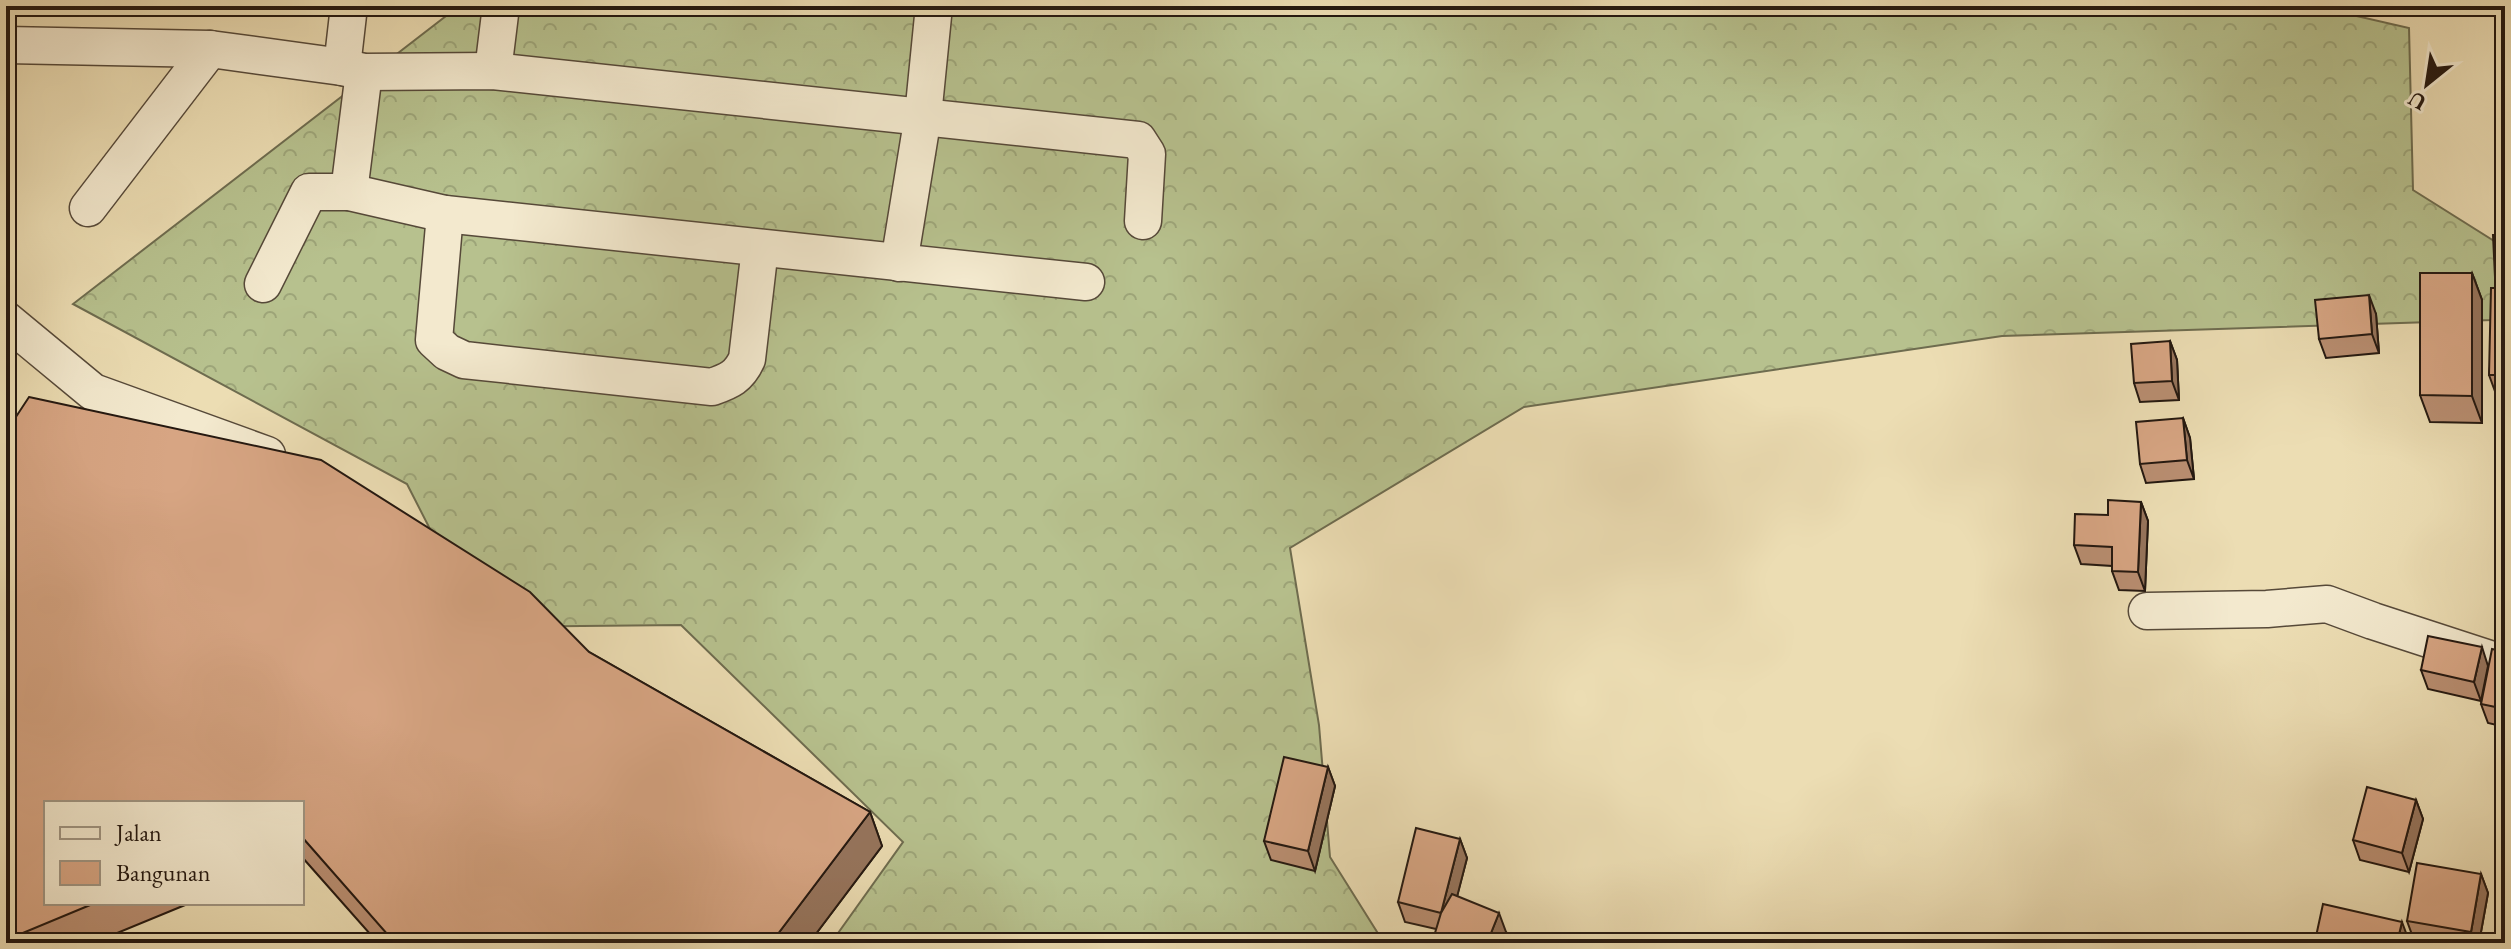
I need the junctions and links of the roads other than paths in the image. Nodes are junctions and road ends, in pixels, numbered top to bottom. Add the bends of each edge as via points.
1 (349, 6) edge
2 (501, 6) edge
3 (934, 6) edge
4 (6, 45) edge
5 (210, 49) junction
6 (353, 70) junction
7 (493, 71) junction
8 (923, 116) junction
9 (349, 192) junction
10 (88, 208) dead end
11 (445, 214) junction
12 (1143, 221) dead end
13 (760, 248) junction
14 (899, 263) junction
15 (1086, 282) dead end
16 (263, 284) dead end
17 (6, 320) edge
18 (300, 470) edge
19 (2147, 611) dead end
20 (2505, 664) edge

1 - 6 street
2 - 7 street
3 - 8 street
4 - 5 street
5 - 6 street
5 - 10 street
6 - 7 street
6 - 9 street
7 - 8 street
8 - 12 street via 1138,140 1147,154
8 - 14 street
9 - 11 street
9 - 16 street via 309,192
11 - 13 street
11 - 13 street via 434,340 447,352 464,360 712,387 733,379 747,359
13 - 14 street
14 - 15 street
17 - 18 street via 93,392
19 - 20 street via 2327,604

